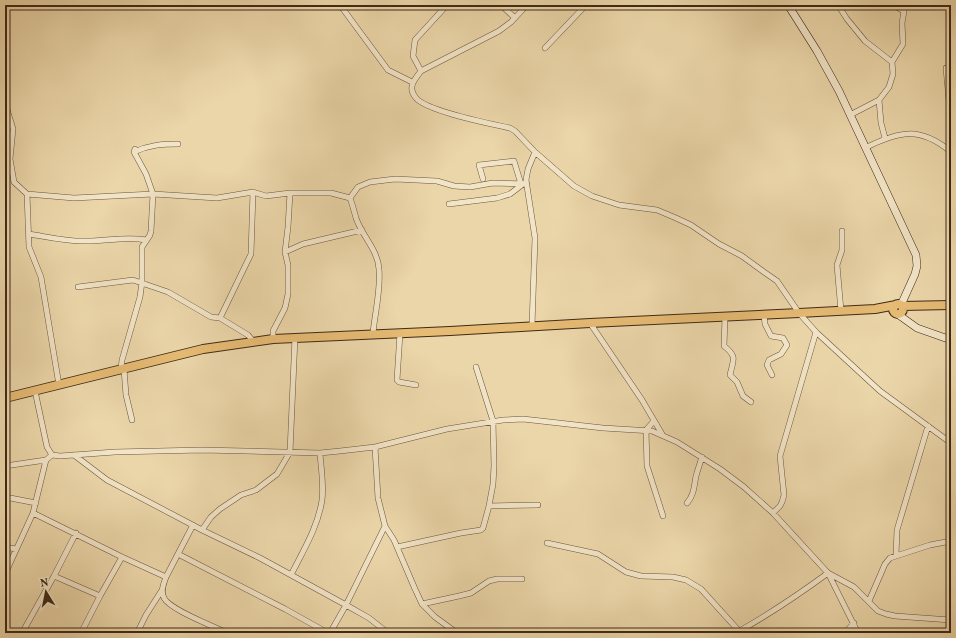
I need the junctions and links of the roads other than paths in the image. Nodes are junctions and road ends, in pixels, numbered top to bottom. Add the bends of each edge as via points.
1 (338, 5) edge
2 (447, 5) edge
3 (501, 5) edge
4 (527, 5) edge
5 (586, 5) edge
6 (788, 5) edge
7 (838, 5) edge
8 (893, 5) edge
9 (906, 5) edge
10 (904, 11) junction
11 (515, 18) junction
12 (545, 48) dead end
13 (892, 62) junction
14 (946, 68) dead end
15 (421, 71) junction
16 (412, 82) junction
17 (879, 100) junction
18 (5, 103) edge
19 (850, 116) junction
20 (951, 123) edge
21 (885, 138) junction
22 (178, 144) dead end
23 (866, 148) junction
24 (535, 152) junction
25 (951, 152) edge
26 (483, 179) dead end
27 (524, 184) junction
28 (253, 192) junction
29 (290, 193) junction
30 (27, 194) junction
31 (153, 194) junction
32 (350, 198) junction
33 (449, 204) dead end
34 (362, 230) junction
35 (842, 231) dead end
36 (29, 234) junction
37 (146, 240) junction
38 (285, 252) junction
39 (142, 282) junction
40 (78, 286) dead end
41 (951, 305) edge
42 (899, 309) junction
43 (841, 311) junction
44 (799, 313) junction
45 (764, 315) junction
46 (725, 317) junction
47 (220, 318) junction
48 (590, 323) junction
49 (532, 326) junction
50 (816, 332) junction
51 (373, 333) junction
52 (400, 333) junction
53 (295, 337) junction
54 (273, 338) junction
55 (951, 340) edge
56 (253, 341) junction
57 (476, 367) dead end
58 (122, 369) junction
59 (772, 375) dead end
60 (59, 385) junction
61 (416, 385) dead end
62 (34, 391) junction
63 (5, 398) edge
64 (751, 402) dead end
65 (132, 420) dead end
66 (493, 420) junction
67 (654, 421) junction
68 (928, 426) junction
69 (646, 430) junction
70 (662, 434) junction
71 (951, 443) edge
72 (375, 447) junction
73 (290, 452) junction
74 (320, 453) junction
75 (52, 455) junction
76 (74, 455) junction
77 (702, 457) junction
78 (46, 460) junction
79 (5, 466) edge
80 (5, 497) edge
81 (36, 503) junction
82 (687, 503) dead end
83 (538, 505) dead end
84 (489, 506) junction
85 (33, 513) junction
86 (773, 513) junction
87 (663, 516) dead end
88 (193, 525) junction
89 (385, 526) junction
90 (202, 530) junction
91 (76, 533) junction
92 (951, 541) edge
93 (547, 543) dead end
94 (5, 547) edge
95 (397, 547) junction
96 (16, 549) junction
97 (178, 554) junction
98 (896, 555) junction
99 (122, 557) junction
100 (828, 573) junction
101 (5, 574) edge
102 (291, 575) junction
103 (54, 576) junction
104 (166, 577) junction
105 (522, 579) dead end
106 (162, 590) junction
107 (100, 596) junction
108 (869, 601) junction
109 (422, 604) junction
110 (346, 605) junction
111 (951, 620) edge
112 (854, 623) junction
113 (738, 632) edge
114 (22, 633) edge
115 (81, 633) edge
116 (137, 633) edge
117 (227, 633) edge
118 (329, 633) edge
119 (388, 633) edge
120 (457, 633) edge
121 (846, 633) edge
122 (858, 633) edge

1 - 16 street via 388,70
2 - 15 street via 415,40 413,56
3 - 11 street
4 - 11 street
5 - 12 street
6 - 19 main road via 824,64
7 - 13 street via 865,41
8 - 10 street
9 - 10 street
10 - 13 street via 903,44
11 - 15 street via 499,31
13 - 17 street via 892,80
14 - 20 street
15 - 16 street
16 - 24 street via 414,95 423,103 453,114 510,128
17 - 19 street
17 - 21 street
18 - 30 street via 14,129 10,159 14,182
19 - 23 main road
21 - 23 street
21 - 25 street via 910,133 923,136
22 - 31 street via 157,144 135,150
23 - 42 main road via 916,255 915,274
24 - 27 street
24 - 44 street via 574,186 592,196 619,205 664,213 691,225 742,256 777,281
26 - 27 street via 479,164 514,161
27 - 32 street via 493,183 470,187 437,181 395,179 370,182 358,187
27 - 33 street via 510,194 497,198
27 - 49 street via 534,238
28 - 29 street via 266,196
28 - 31 street via 217,198
28 - 47 street via 251,254
29 - 32 street via 331,193
29 - 38 street
30 - 31 street via 74,198
30 - 36 street
31 - 37 street via 151,231
32 - 34 street
34 - 38 street via 303,244
34 - 51 street via 374,249 380,267
35 - 43 street via 842,250 837,264
36 - 37 street via 86,241 136,238
36 - 60 street via 29,247 41,277
37 - 39 street via 142,247
38 - 54 street via 288,265 288,294 285,308 272,331
39 - 40 street via 133,280
39 - 47 street via 168,292 211,317
39 - 58 street via 122,360
41 - 42 main road
42 - 43 main road
42 - 55 main road via 909,323 925,332
43 - 44 main road
44 - 45 main road
44 - 50 street
45 - 46 main road
45 - 59 street via 771,336 783,338 787,345 781,354 769,360 767,365
46 - 48 main road
46 - 64 street via 724,346 732,352 734,360 730,375 737,382 743,396
47 - 56 street via 248,335
48 - 49 main road
48 - 67 street
49 - 52 main road
50 - 68 street via 880,391
50 - 86 street via 780,456 784,494 780,506
51 - 52 main road
51 - 53 main road
52 - 61 street via 397,380
53 - 54 main road
53 - 73 street
54 - 56 main road
56 - 58 main road via 203,349
57 - 66 street
58 - 60 main road
58 - 65 street
60 - 62 main road
62 - 63 main road
62 - 75 street via 47,447
66 - 69 street via 523,419
66 - 72 street
66 - 84 street via 494,466
67 - 69 street
67 - 70 street
68 - 71 street
68 - 98 street via 897,530
69 - 70 street
69 - 87 street via 647,466
70 - 77 street
72 - 74 street
72 - 89 street via 378,498
73 - 74 street
73 - 76 street via 202,450
73 - 90 street via 277,474 256,490 241,495 220,509
74 - 102 street via 320,510
75 - 76 street
75 - 78 street
76 - 88 street via 107,480
77 - 82 street via 694,492
77 - 86 street via 744,486
78 - 79 street
78 - 81 street
80 - 81 street
81 - 85 street
83 - 84 street
84 - 95 street via 481,530
85 - 91 street
85 - 96 street
86 - 100 street
88 - 90 street
88 - 97 street
89 - 95 street
89 - 110 street
90 - 102 street
91 - 99 street
91 - 103 street
92 - 98 street
93 - 113 street via 598,554 621,569 641,576 686,580 701,589
94 - 96 street
95 - 109 street
96 - 101 street
97 - 104 street
97 - 118 street
98 - 108 street via 885,564
99 - 104 street
99 - 107 street
100 - 108 street via 848,583
100 - 112 street
100 - 113 street via 757,622
102 - 110 street
103 - 107 street
103 - 114 street
104 - 106 street
105 - 109 street via 489,581 471,593
106 - 116 street
106 - 117 street via 164,598 174,607
107 - 115 street
108 - 111 street via 878,611 886,614
109 - 120 street
110 - 118 street
110 - 119 street
112 - 121 street
112 - 122 street

